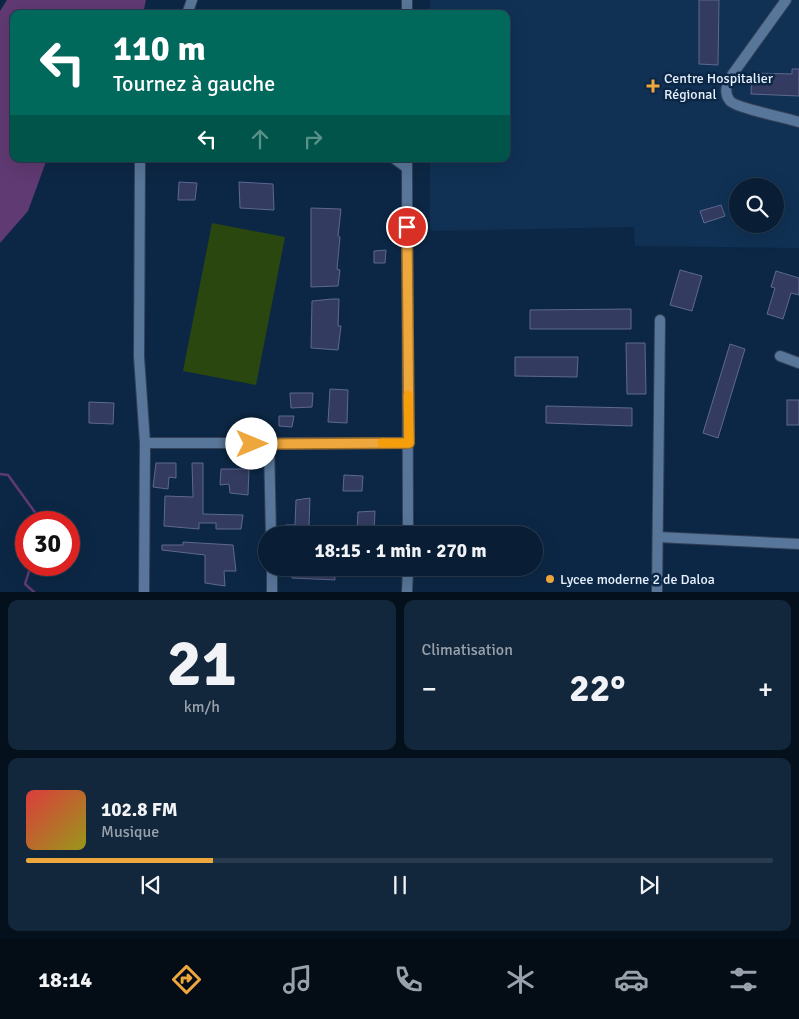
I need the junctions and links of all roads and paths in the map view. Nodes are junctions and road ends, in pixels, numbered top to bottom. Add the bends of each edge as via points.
1 (786, 0) edge
2 (799, 122) edge
3 (140, 162) edge
4 (407, 163) edge
5 (660, 320) dead end
6 (780, 356) dead end
7 (799, 364) edge
8 (145, 443) junction
9 (409, 443) junction
10 (269, 444) junction
11 (271, 526) edge
12 (408, 526) edge
13 (658, 537) junction
14 (799, 544) edge
15 (272, 576) edge
16 (408, 576) edge
17 (144, 592) edge
18 (272, 592) edge
19 (407, 592) edge
20 (657, 592) edge

1 - 2 street via 732,75 726,92 735,105
3 - 8 street via 140,357
4 - 9 street
5 - 13 street
6 - 7 street
8 - 10 street
8 - 17 street
9 - 10 street
9 - 12 street
10 - 11 street
13 - 14 street
13 - 20 street
15 - 18 street
16 - 19 street

